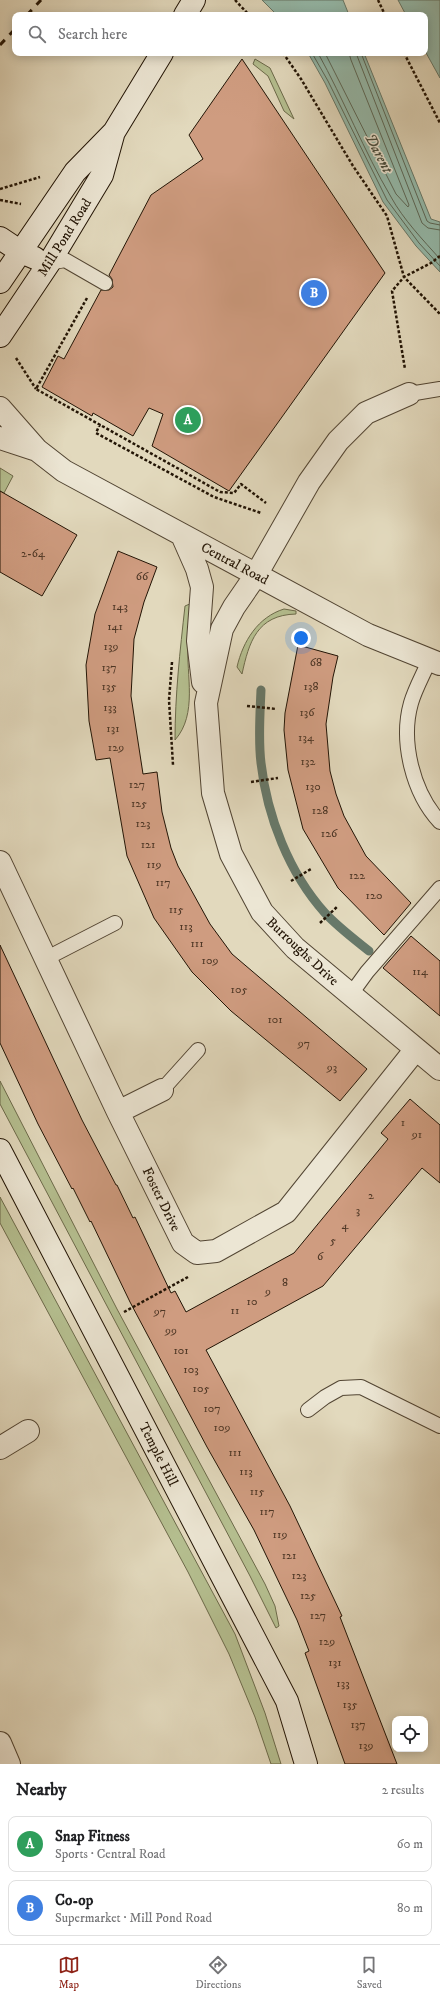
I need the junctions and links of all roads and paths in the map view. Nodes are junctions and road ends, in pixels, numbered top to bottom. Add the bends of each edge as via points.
1 (194, 0) edge
2 (235, 0) edge
3 (378, 0) edge
4 (187, 12) edge
5 (246, 12) edge
6 (384, 12) edge
7 (160, 56) edge
8 (285, 56) edge
9 (406, 56) edge
10 (440, 123) edge
11 (114, 132) junction
12 (46, 175) dead end
13 (0, 189) edge
14 (0, 200) edge
15 (28, 205) dead end
16 (0, 238) edge
17 (21, 252) junction
18 (440, 256) edge
19 (49, 263) junction
20 (404, 277) junction
21 (0, 282) edge
22 (105, 283) dead end
23 (87, 298) dead end
24 (440, 314) edge
25 (0, 336) edge
26 (25, 371) dead end
27 (36, 389) junction
28 (440, 389) edge
29 (409, 394) junction
30 (0, 408) edge
31 (100, 424) junction
32 (0, 438) edge
33 (37, 450) junction
34 (262, 500) dead end
35 (264, 515) dead end
36 (182, 535) junction
37 (256, 575) junction
38 (172, 661) dead end
39 (434, 663) edge
40 (206, 703) junction
41 (247, 706) dead end
42 (276, 709) dead end
43 (173, 765) dead end
44 (278, 778) dead end
45 (251, 782) dead end
46 (440, 822) edge
47 (0, 862) edge
48 (311, 869) dead end
49 (291, 881) dead end
50 (440, 888) edge
51 (338, 906) dead end
52 (115, 923) dead end
53 (320, 923) dead end
54 (45, 959) junction
55 (351, 994) junction
56 (416, 1049) junction
57 (198, 1050) dead end
58 (440, 1069) edge
59 (162, 1090) joint
60 (118, 1112) junction
61 (0, 1150) edge
62 (186, 1278) dead end
63 (124, 1312) dead end
64 (308, 1410) dead end
65 (440, 1426) edge
66 (28, 1431) dead end
67 (0, 1448) edge
68 (0, 1743) edge
69 (9, 1764) edge
70 (306, 1764) edge

1 - 4 street
2 - 5 path
3 - 6 path
7 - 11 street, Mill Pond Road
8 - 20 path via 387,216
9 - 10 path
11 - 17 street, Mill Pond Road via 75,172
11 - 19 street, Mill Pond Road via 102,176
12 - 13 path
14 - 15 path
16 - 17 street
17 - 19 street
17 - 21 street, Mill Pond Road
18 - 20 path
19 - 22 lane via 64,260
19 - 25 street, Mill Pond Road
20 - 24 path
20 - 29 path via 392,291
23 - 27 path
26 - 27 path
27 - 31 path
28 - 29 lane
29 - 37 street, Burroughs Drive via 366,413 338,441 309,482
30 - 33 street, Central Road
31 - 34 path via 220,492 234,493 241,484
31 - 35 path via 96,433 214,497
32 - 33 street, Central Road
33 - 36 street, Central Road via 64,471
36 - 37 street, Central Road
36 - 40 street, Burroughs Drive via 202,587 198,641
37 - 39 street, Central Road via 368,635
37 - 40 street, Burroughs Drive via 222,629
38 - 43 path via 169,700
39 - 46 lane via 411,704 407,732 414,776 424,799
40 - 55 street, Burroughs Drive via 213,793 231,854 262,912 296,948
41 - 42 path
44 - 45 path
47 - 54 street, Foster Drive
48 - 49 path
50 - 55 lane
51 - 53 path
52 - 54 lane
54 - 60 street, Foster Drive
55 - 56 street, Burroughs Drive
56 - 58 street, Burroughs Drive
56 - 60 street, Foster Drive via 286,1212 216,1251 198,1253 183,1243
57 - 59 lane
59 - 60 street
61 - 70 street, Temple Hill via 287,1701
62 - 63 path
64 - 65 lane via 341,1388 362,1388
66 - 67 street
68 - 69 street

